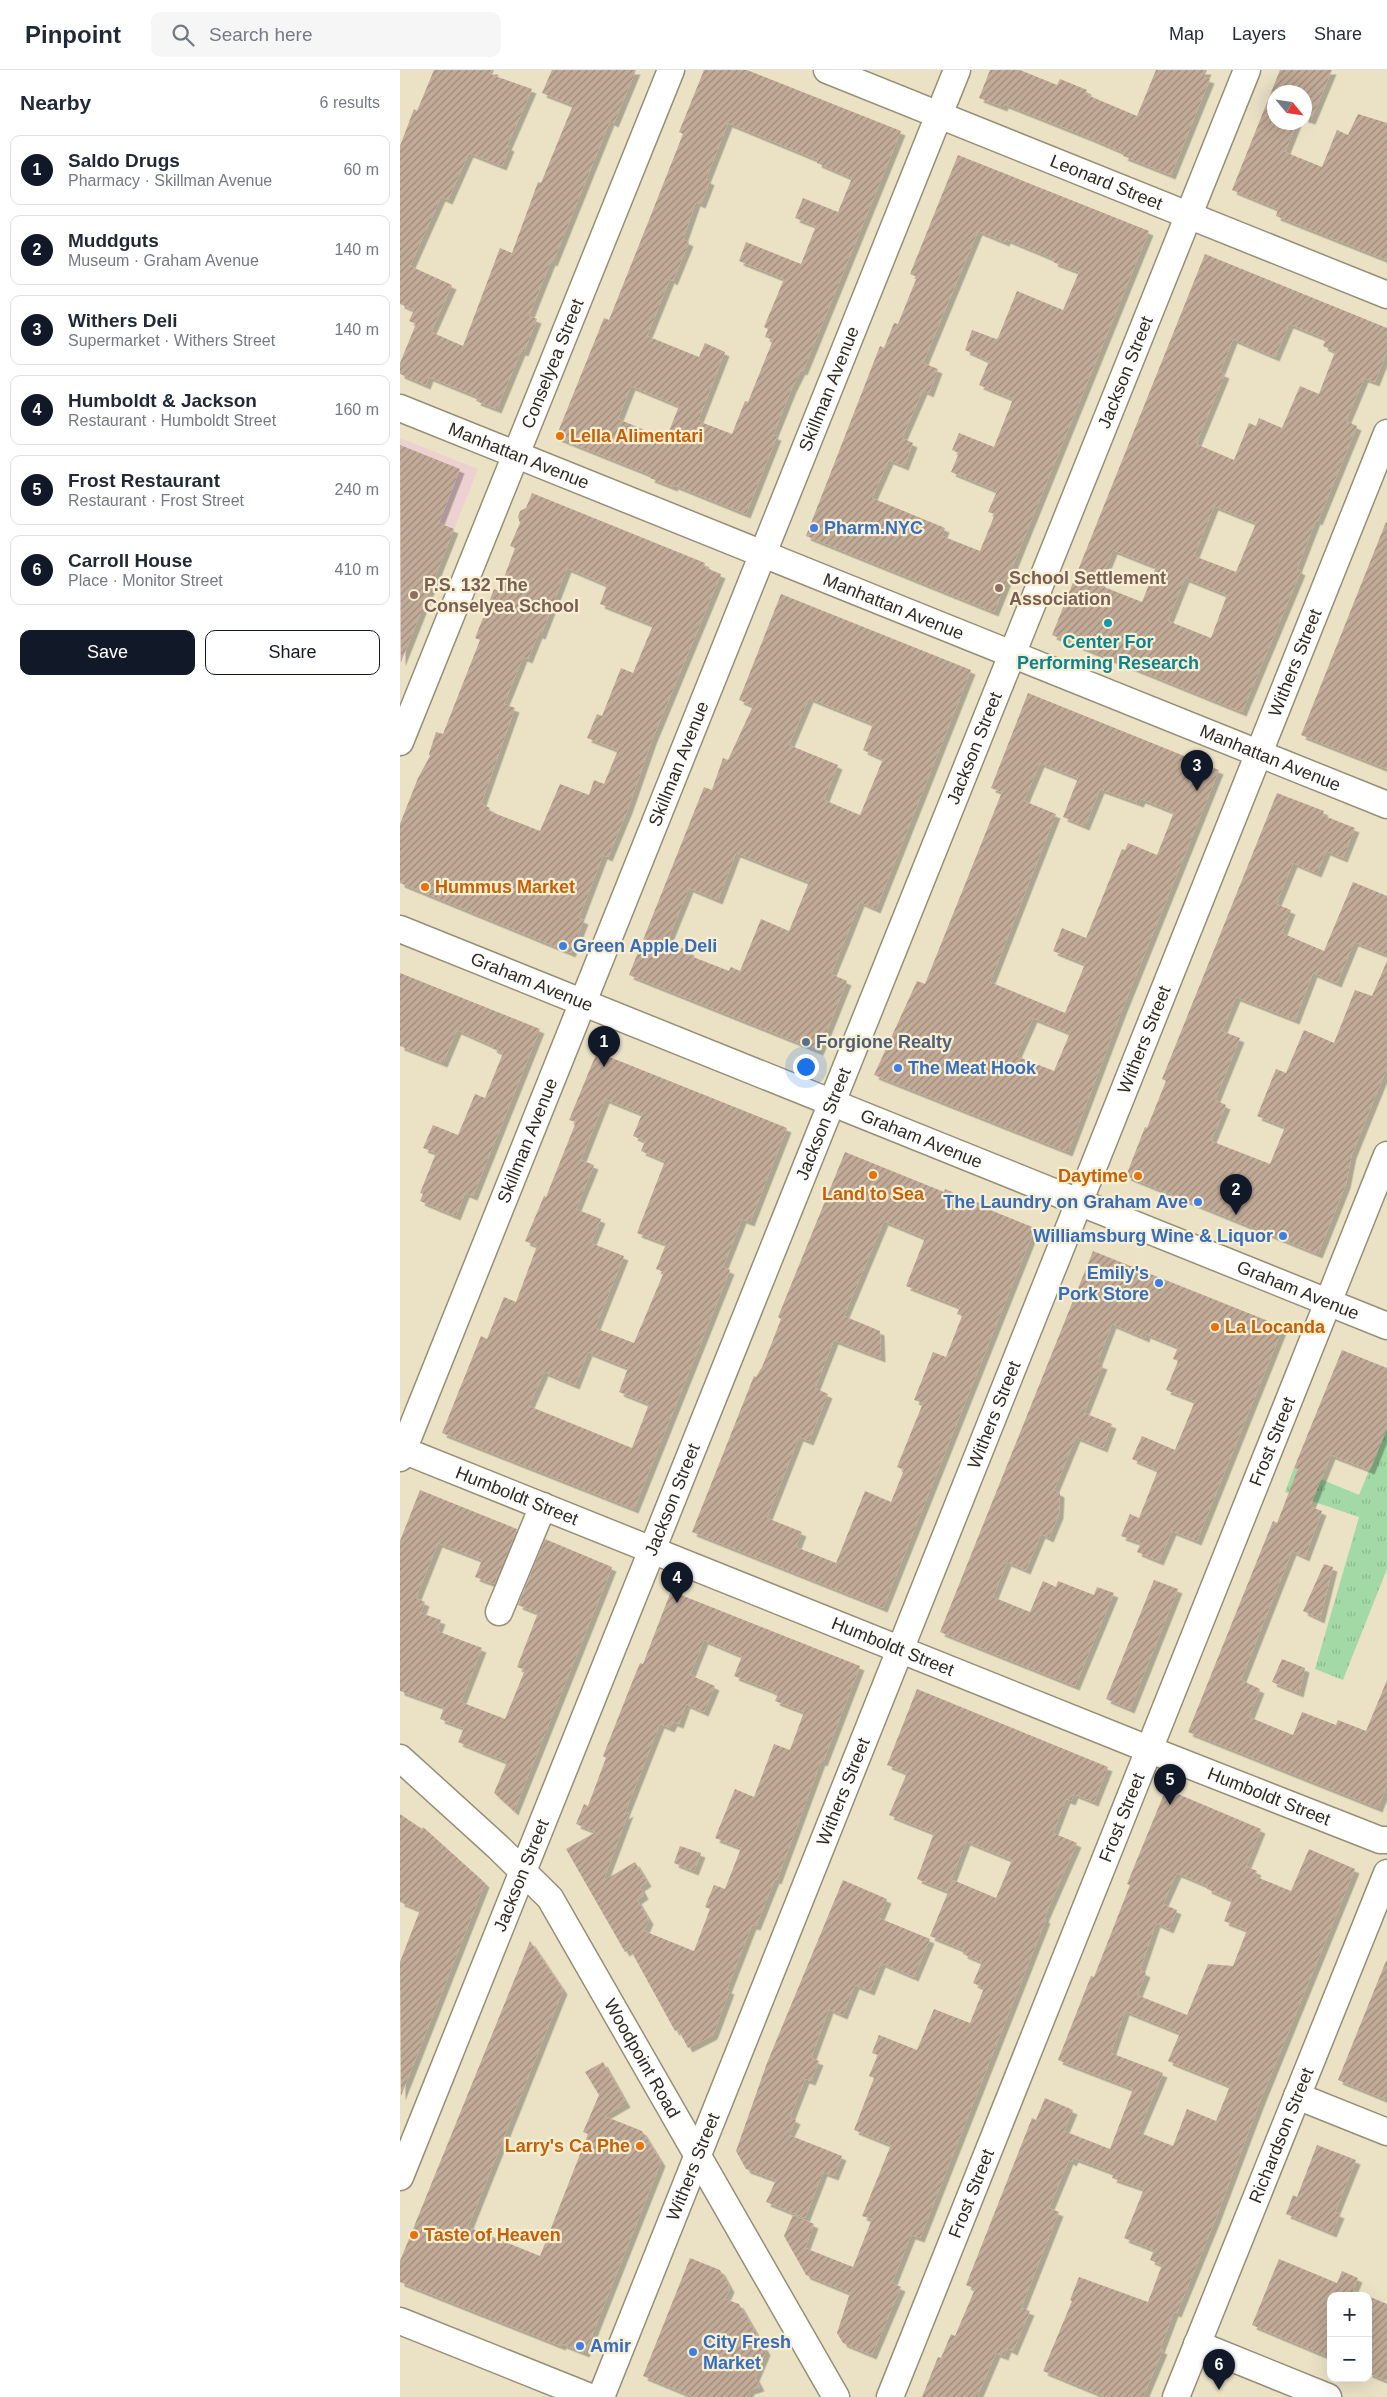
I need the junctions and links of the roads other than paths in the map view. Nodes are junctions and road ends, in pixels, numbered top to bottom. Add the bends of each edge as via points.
1 (671, 70) edge
2 (827, 70) edge
3 (957, 70) edge
4 (1247, 70) edge
5 (939, 114) junction
6 (1188, 216) junction
7 (1387, 295) edge
8 (400, 408) edge
9 (1387, 433) edge
10 (515, 454) junction
11 (764, 554) junction
12 (1012, 654) junction
13 (400, 742) edge
14 (1260, 754) junction
15 (1387, 805) edge
16 (400, 930) edge
17 (584, 1004) junction
18 (832, 1103) junction
19 (1387, 1155) edge
20 (1080, 1202) junction
21 (1328, 1302) junction
22 (1387, 1326) edge
23 (401, 1453) edge
24 (543, 1506) junction
25 (652, 1549) junction
26 (499, 1612) dead end
27 (900, 1649) junction
28 (1148, 1749) junction
29 (400, 1758) edge
30 (1387, 1840) edge
31 (523, 1871) junction
32 (1387, 1874) edge
33 (1296, 2096) junction
34 (1387, 2132) edge
35 (697, 2155) junction
36 (400, 2177) edge
37 (400, 2321) edge
38 (1197, 2344) junction
39 (590, 2397) edge
40 (601, 2397) edge
41 (836, 2397) edge
42 (890, 2397) edge
43 (1176, 2397) edge
44 (1328, 2397) edge

1 - 10 street, Conselyea Street
2 - 5 street, Leonard Street
3 - 5 street, Skillman Avenue
4 - 6 street, Jackson Street
5 - 6 street, Leonard Street
5 - 11 street, Skillman Avenue
6 - 7 street, Leonard Street
6 - 12 street, Jackson Street
8 - 10 street, Manhattan Avenue
9 - 14 street, Withers Street
10 - 11 street, Manhattan Avenue
10 - 13 street, Conselyea Street
11 - 12 street, Manhattan Avenue
11 - 17 street, Skillman Avenue
12 - 14 street, Manhattan Avenue
12 - 18 street, Jackson Street
14 - 15 street, Manhattan Avenue
14 - 20 street, Withers Street
16 - 17 street, Graham Avenue
17 - 18 street, Graham Avenue
17 - 23 street, Skillman Avenue
18 - 20 street, Graham Avenue
18 - 25 street, Jackson Street
19 - 21 street, Frost Street
20 - 21 street, Graham Avenue
20 - 27 street, Withers Street
21 - 22 street, Graham Avenue
21 - 28 street, Frost Street
23 - 24 street, Humboldt Street
24 - 25 street, Humboldt Street
24 - 26 street
25 - 27 street, Humboldt Street
25 - 31 street, Jackson Street
27 - 28 street, Humboldt Street
27 - 35 street, Withers Street
28 - 30 street, Humboldt Street
28 - 42 street, Frost Street
29 - 31 street, Woodpoint Road
31 - 35 street, Woodpoint Road via 550,1898
31 - 36 street, Jackson Street
32 - 33 street, Richardson Street
33 - 34 street
33 - 38 street, Richardson Street
35 - 40 street, Withers Street
35 - 41 street, Woodpoint Road
37 - 39 street
38 - 43 street, Richardson Street
38 - 44 street

